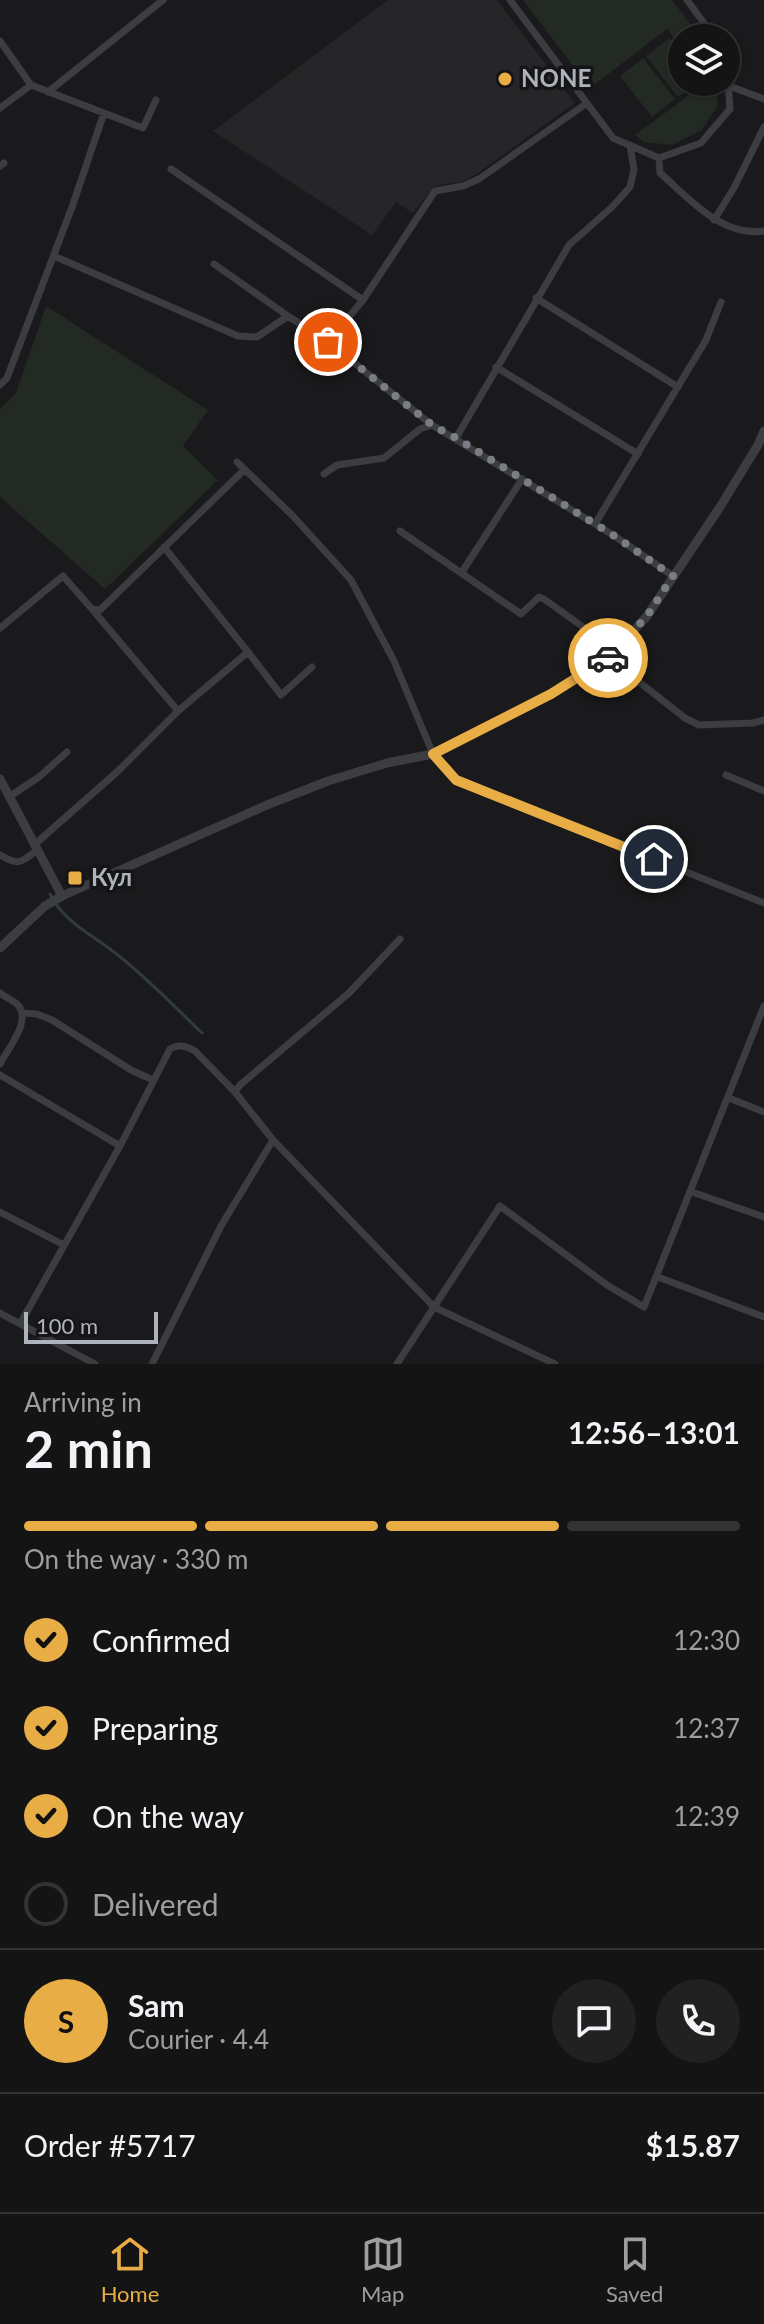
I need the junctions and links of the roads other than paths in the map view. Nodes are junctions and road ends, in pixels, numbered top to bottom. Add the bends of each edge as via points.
1 (163, 0) edge
2 (510, 0) edge
3 (687, 0) edge
4 (705, 24) edge
5 (0, 41) edge
6 (31, 85) junction
7 (740, 90) edge
8 (48, 92) junction
9 (729, 96) edge
10 (764, 99) edge
11 (156, 100) dead end
12 (587, 103) junction
13 (0, 108) edge
14 (104, 113) junction
15 (764, 127) edge
16 (630, 145) junction
17 (659, 158) junction
18 (171, 169) dead end
19 (714, 220) junction
20 (764, 231) edge
21 (54, 256) junction
22 (214, 264) dead end
23 (536, 298) junction
24 (363, 300) junction
25 (721, 302) dead end
26 (288, 316) junction
27 (328, 342) junction
28 (496, 367) junction
29 (3, 376) edge
30 (0, 385) edge
31 (678, 387) junction
32 (432, 425) junction
33 (764, 431) edge
34 (456, 438) junction
35 (638, 454) junction
36 (237, 462) dead end
37 (244, 470) junction
38 (324, 474) dead end
39 (522, 479) junction
40 (595, 524) junction
41 (400, 531) dead end
42 (164, 547) junction
43 (462, 572) junction
44 (673, 576) junction
45 (92, 609) junction
46 (0, 628) edge
47 (248, 652) junction
48 (611, 656) junction
49 (312, 667) dead end
50 (178, 711) junction
51 (764, 720) edge
52 (67, 752) dead end
53 (433, 754) junction
54 (726, 775) dead end
55 (0, 779) edge
56 (764, 791) edge
57 (9, 797) junction
58 (36, 848) junction
59 (0, 855) edge
60 (62, 896) junction
61 (764, 903) edge
62 (400, 939) dead end
63 (0, 948) edge
64 (0, 993) edge
65 (763, 1010) edge
66 (23, 1013) junction
67 (0, 1064) edge
68 (0, 1075) edge
69 (153, 1080) junction
70 (235, 1092) junction
71 (729, 1098) junction
72 (764, 1112) edge
73 (273, 1140) junction
74 (120, 1146) junction
75 (692, 1192) junction
76 (0, 1212) edge
77 (764, 1217) edge
78 (64, 1245) junction
79 (658, 1277) junction
80 (434, 1307) junction
81 (0, 1313) edge
82 (764, 1317) edge
83 (20, 1324) junction
84 (95, 1364) edge
85 (152, 1364) edge
86 (397, 1364) edge
87 (555, 1364) edge

1 - 8 street
2 - 12 street
3 - 4 street
5 - 6 street
6 - 8 street
6 - 13 street
7 - 10 street
8 - 14 street
9 - 17 street via 730,109 701,143
11 - 14 street via 143,128
12 - 16 street via 613,138
12 - 24 street via 479,179 435,191
14 - 21 street
15 - 19 street
16 - 17 street
16 - 23 street via 630,187 569,245
17 - 19 street via 660,173
18 - 24 street
19 - 20 street via 749,233
21 - 26 street via 238,336 257,337
21 - 29 street
22 - 26 street
23 - 28 street
23 - 31 street
24 - 27 street
25 - 31 street
26 - 27 street
27 - 32 street
28 - 34 street
28 - 35 street
29 - 30 street
31 - 35 street
32 - 34 street
32 - 38 street via 384,458 337,465
33 - 44 street
34 - 39 street
35 - 40 street
36 - 37 street
37 - 42 street
37 - 53 street via 351,580 394,661
39 - 40 street
39 - 43 street
40 - 44 street
41 - 43 street
42 - 45 street via 100,610
42 - 47 street
43 - 48 street via 521,614 539,597 544,599
44 - 48 street
45 - 46 street via 63,576
45 - 50 street
47 - 49 street via 281,695
47 - 50 street
48 - 51 street via 699,725
48 - 53 street via 551,694
50 - 58 street
52 - 57 street
53 - 60 street via 387,763 304,791
53 - 61 street via 456,780
54 - 56 street
55 - 57 street
57 - 58 street
58 - 59 street via 21,863
58 - 60 street
60 - 63 street
62 - 70 street via 349,993
64 - 66 street
65 - 71 street
66 - 67 street
66 - 69 street via 52,1020
68 - 74 street
69 - 70 street via 177,1045 195,1051
69 - 74 street
70 - 73 street
71 - 72 street
71 - 75 street
73 - 80 street
73 - 85 street via 221,1226
74 - 78 street
75 - 77 street
75 - 79 street
76 - 78 street
78 - 83 street
79 - 80 street via 644,1307 500,1206
79 - 82 street
80 - 86 street
80 - 87 street
81 - 83 street
83 - 84 street

